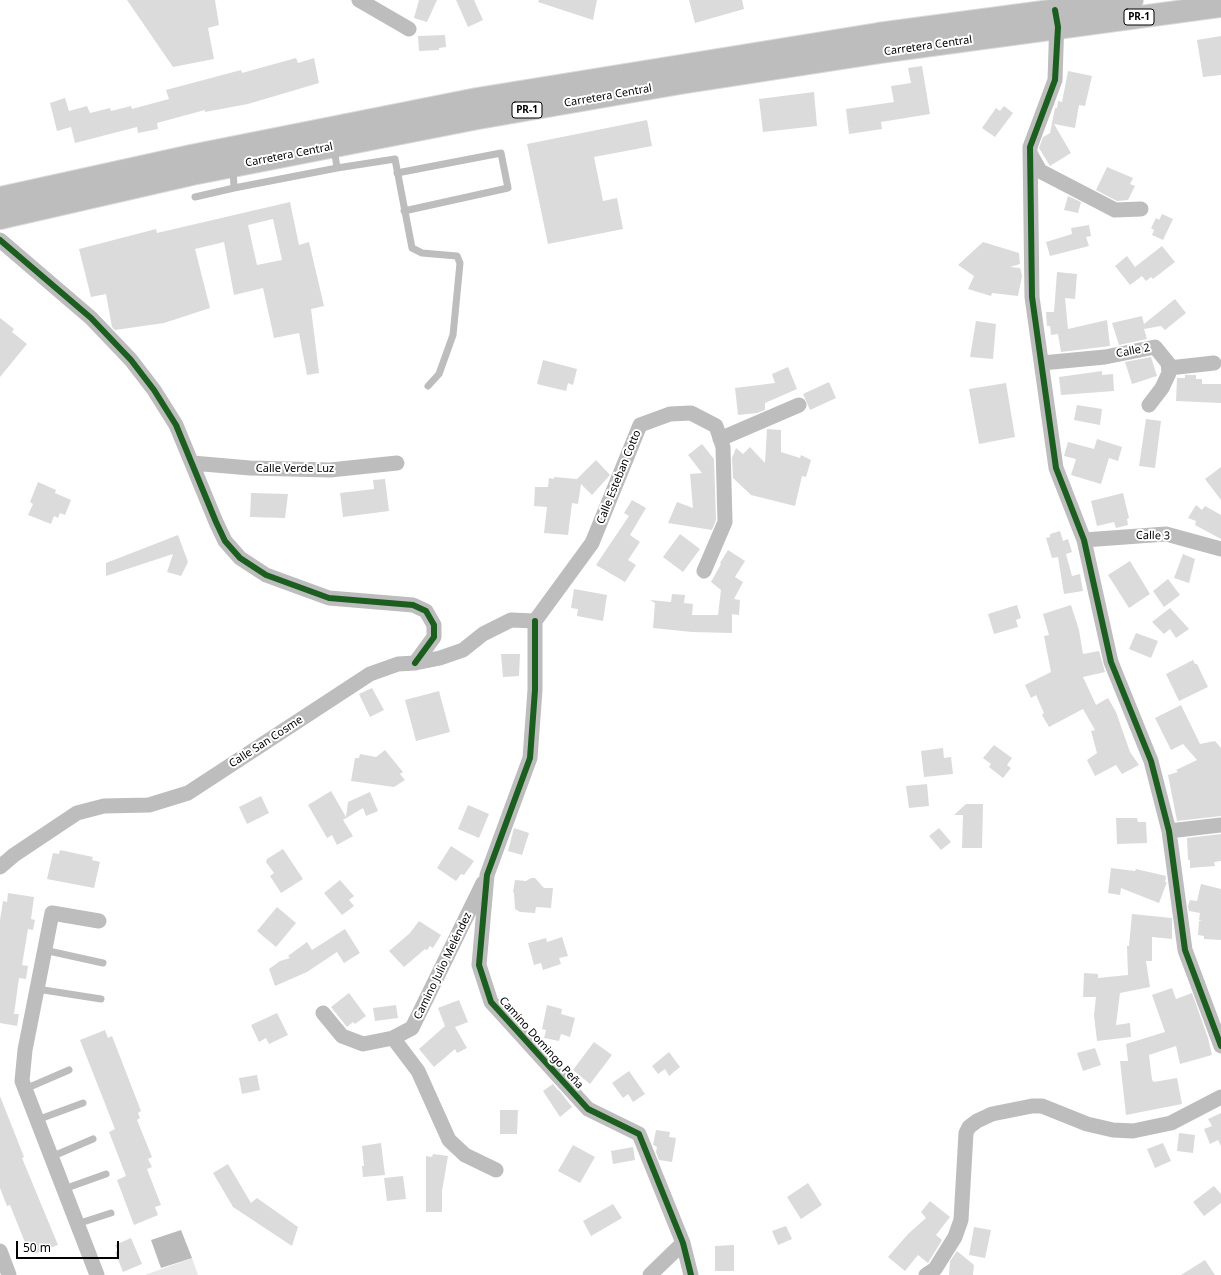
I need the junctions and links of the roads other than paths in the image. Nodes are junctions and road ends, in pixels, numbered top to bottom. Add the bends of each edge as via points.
1 (359, 0) edge
2 (1132, 0) edge
3 (1221, 6) edge
4 (1056, 19) junction
5 (409, 29) dead end
6 (334, 146) junction
7 (1030, 154) junction
8 (233, 166) junction
9 (337, 168) junction
10 (397, 173) junction
11 (234, 188) junction
12 (195, 197) dead end
13 (0, 198) edge
14 (1141, 209) dead end
15 (404, 211) junction
16 (0, 218) edge
17 (0, 240) edge
18 (1042, 363) junction
19 (1214, 363) dead end
20 (1169, 368) junction
21 (428, 386) dead end
22 (799, 405) dead end
23 (1149, 405) dead end
24 (720, 439) junction
25 (192, 463) junction
26 (397, 463) dead end
27 (1084, 540) junction
28 (1221, 549) edge
29 (704, 571) dead end
30 (535, 621) junction
31 (414, 663) junction
32 (1221, 825) edge
33 (1169, 831) junction
34 (0, 867) edge
35 (487, 875) junction
36 (99, 921) dead end
37 (44, 950) junction
38 (103, 963) dead end
39 (37, 989) junction
40 (101, 999) dead end
41 (323, 1013) dead end
42 (393, 1038) junction
43 (1221, 1045) edge
44 (69, 1070) dead end
45 (24, 1089) junction
46 (1221, 1097) edge
47 (83, 1103) dead end
48 (37, 1120) junction
49 (93, 1139) dead end
50 (51, 1156) junction
51 (496, 1170) dead end
52 (106, 1174) dead end
53 (64, 1189) junction
54 (111, 1213) dead end
55 (77, 1224) junction
56 (683, 1243) junction
57 (0, 1251) edge
58 (9, 1275) edge
59 (96, 1275) edge
60 (650, 1275) edge
61 (691, 1275) edge
62 (926, 1275) edge

1 - 5 street
2 - 4 highway, Carretera Central / PR-1
3 - 4 highway, Carretera Central / PR-1
4 - 6 highway, Carretera Central / PR-1 via 478,118
4 - 7 street via 1055,80 1030,147
4 - 13 highway, Carretera Central / PR-1 via 878,34 477,99 191,156
6 - 8 highway, Carretera Central / PR-1
6 - 9 lane
7 - 14 street via 1040,171 1116,210
7 - 18 street via 1032,297
8 - 11 lane
8 - 16 highway, Carretera Central / PR-1
9 - 10 lane via 395,159
9 - 11 lane
10 - 15 lane
10 - 15 lane via 501,153 508,188
11 - 12 lane
15 - 21 lane via 412,248 422,253 457,256 460,263 453,335 439,374
17 - 25 street via 91,318 130,360 154,390 176,425
18 - 20 street, Calle 2 via 1105,357 1155,347 1165,358
18 - 27 street via 1056,468
19 - 20 street
20 - 23 street via 1162,388
22 - 24 street
24 - 29 street, Calle Esteban Cotto via 723,447 725,522
24 - 30 street, Calle Esteban Cotto via 716,426 691,413 670,414 640,425 592,543
25 - 26 street, Calle Verde Luz via 250,468 330,470
25 - 31 street via 225,540 240,558 266,574 329,598 413,605 426,612 434,625 434,637
27 - 28 street, Calle 3 via 1166,534
27 - 33 street via 1111,662 1151,761
30 - 31 street, Calle San Cosme via 511,620 483,634 463,650
30 - 35 street, Camino Domingo Peña via 535,690 530,758
31 - 34 street, Calle San Cosme via 398,664 370,674 188,793 149,805 104,806 77,813 25,847
32 - 33 street
33 - 43 street via 1185,950
35 - 42 street, Camino Julio Meléndez via 412,1028
35 - 56 street, Camino Domingo Peña via 479,965 491,1002 588,1109 639,1134
36 - 37 street via 52,913
37 - 38 lane
37 - 39 street
39 - 40 lane
39 - 45 street via 25,1050 22,1081
41 - 42 street, Camino Julio Meléndez via 342,1036 363,1044
42 - 51 street via 418,1071 449,1140 465,1155
44 - 45 lane
45 - 48 street
46 - 62 street via 1172,1123 1133,1131 1113,1130 1087,1124 1042,1106 992,1114 977,1121 966,1133 961,1220 956,1237 935,1269
47 - 48 lane
48 - 50 street
49 - 50 lane
50 - 53 street
52 - 53 lane
53 - 55 street
54 - 55 lane
55 - 59 street
56 - 60 street
56 - 61 street, Camino Domingo Peña
57 - 58 street

